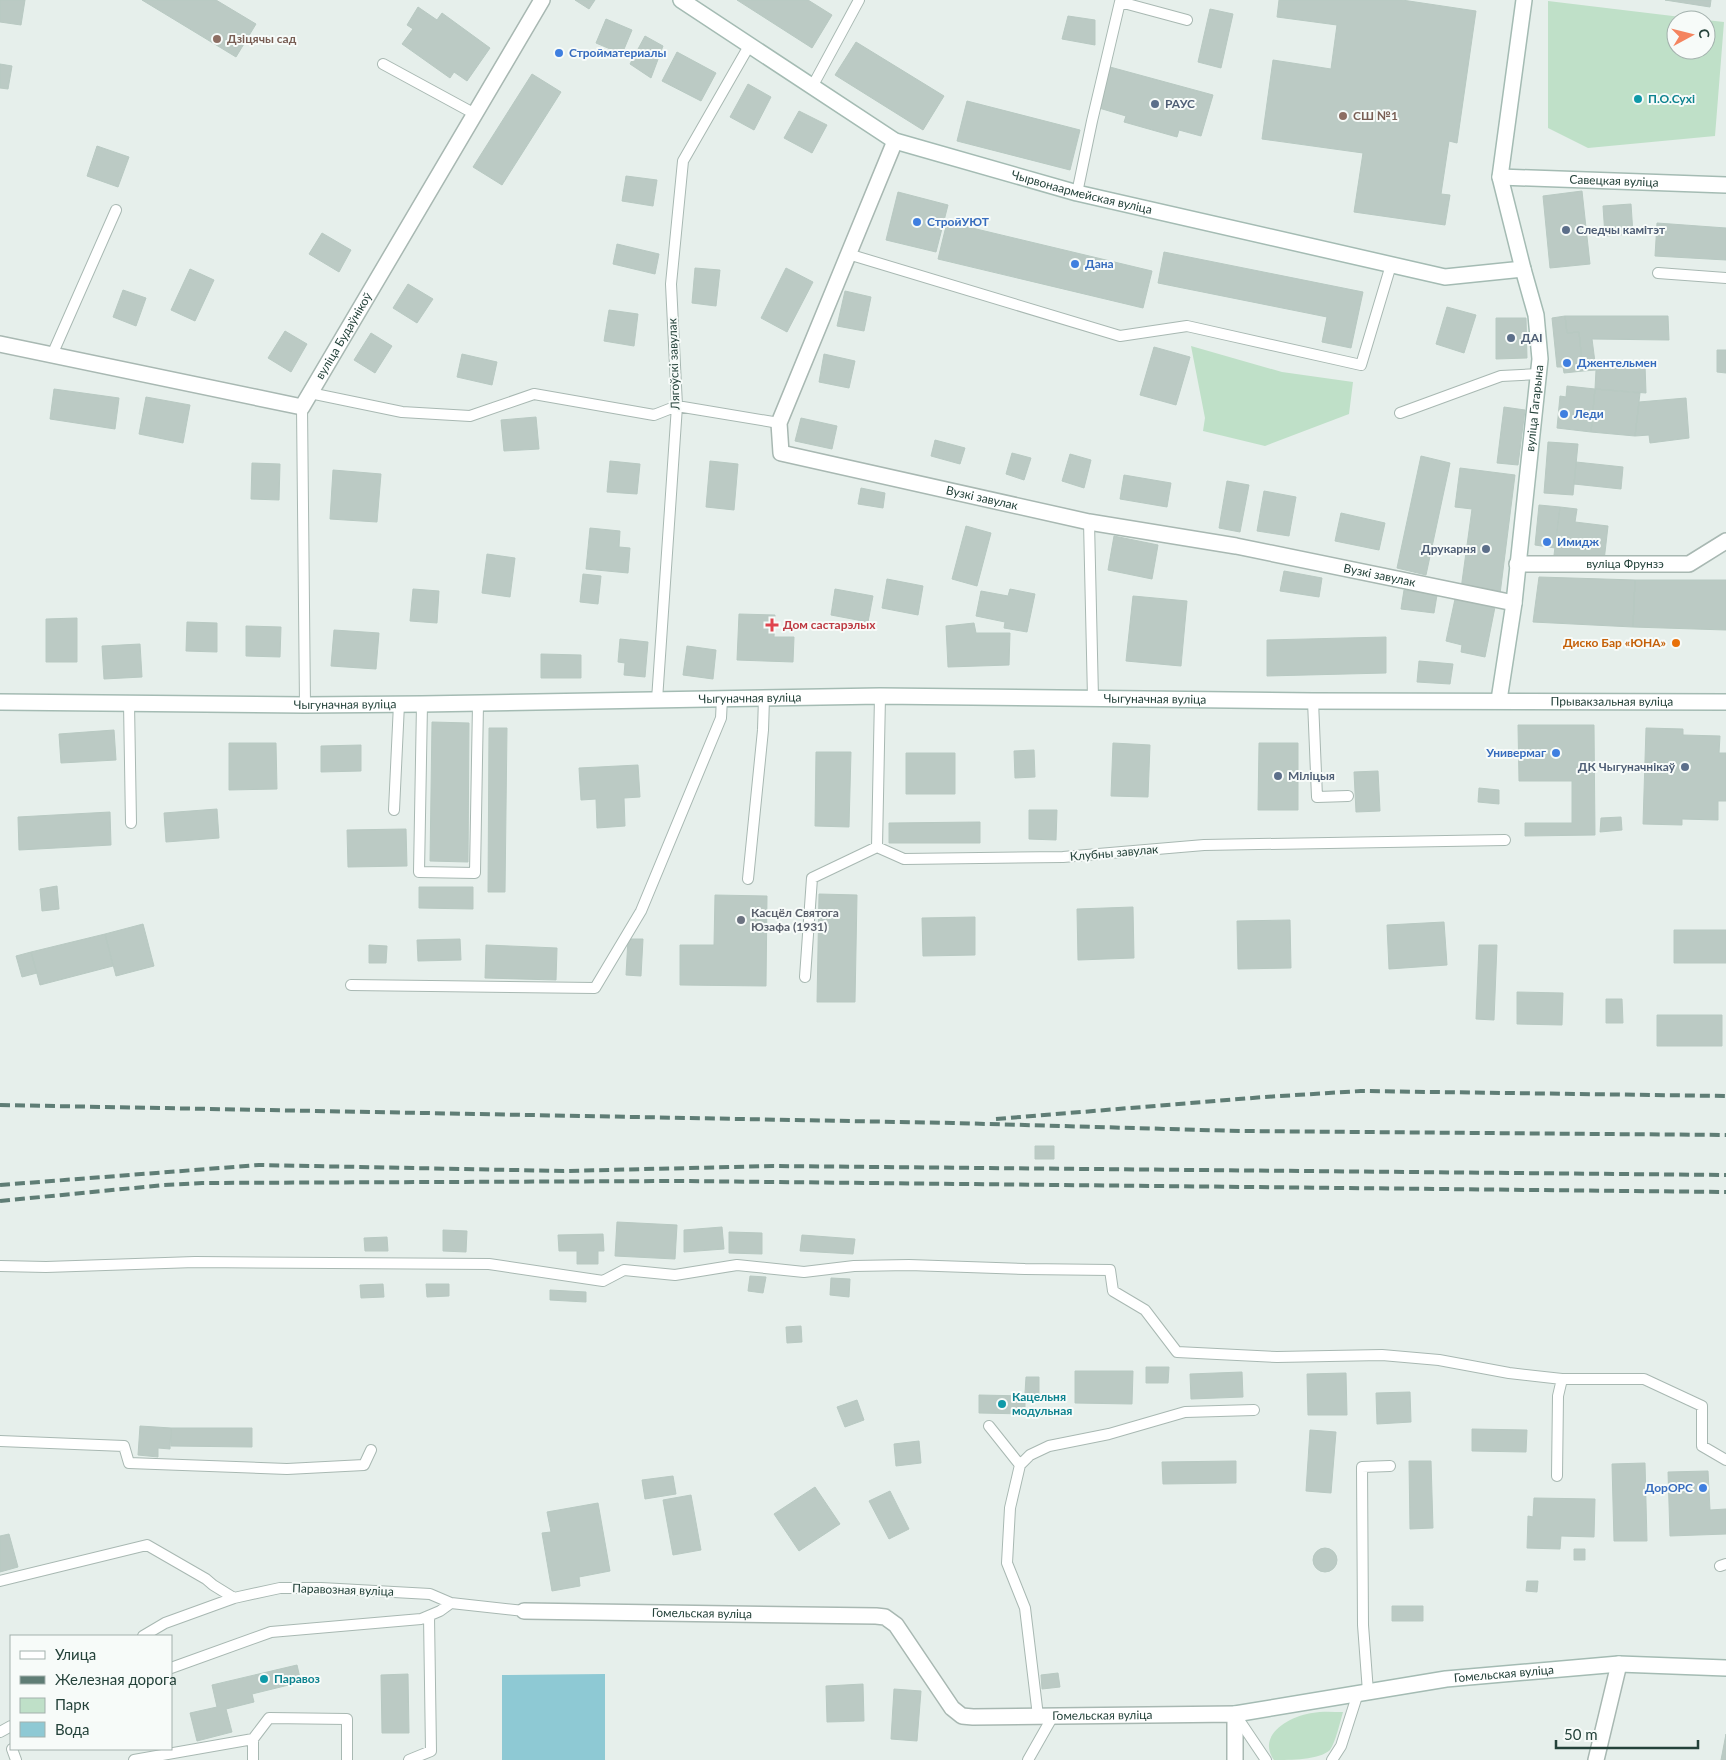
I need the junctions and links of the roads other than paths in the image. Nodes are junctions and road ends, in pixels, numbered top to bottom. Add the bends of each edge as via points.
1 (542, 0) edge
2 (681, 0) edge
3 (859, 0) edge
4 (1524, 0) edge
5 (1186, 20) dead end
6 (750, 46) junction
7 (383, 64) dead end
8 (812, 87) junction
9 (475, 114) junction
10 (895, 141) junction
11 (1500, 177) junction
12 (1726, 185) edge
13 (1077, 193) junction
14 (116, 210) dead end
15 (848, 254) junction
16 (1391, 265) junction
17 (1523, 269) junction
18 (1658, 273) dead end
19 (1726, 278) edge
20 (0, 344) edge
21 (52, 355) junction
22 (1538, 374) junction
23 (310, 393) junction
24 (677, 406) junction
25 (302, 407) junction
26 (1400, 413) dead end
27 (778, 422) junction
28 (1089, 522) junction
29 (1726, 541) edge
30 (1517, 564) junction
31 (1514, 603) junction
32 (880, 696) junction
33 (722, 698) junction
34 (764, 698) junction
35 (1093, 698) junction
36 (657, 700) junction
37 (1499, 700) junction
38 (1313, 701) junction
39 (0, 702) edge
40 (1726, 702) edge
41 (129, 703) junction
42 (399, 704) junction
43 (422, 704) junction
44 (478, 704) junction
45 (305, 705) junction
46 (1348, 796) dead end
47 (394, 810) dead end
48 (131, 824) dead end
49 (1505, 840) dead end
50 (877, 846) junction
51 (748, 879) dead end
52 (805, 977) dead end
53 (350, 985) dead end
54 (0, 1266) edge
55 (1562, 1379) junction
56 (1254, 1410) dead end
57 (989, 1426) dead end
58 (0, 1442) edge
59 (371, 1450) dead end
60 (1726, 1460) edge
61 (1020, 1464) junction
62 (1390, 1466) dead end
63 (1557, 1476) dead end
64 (0, 1580) edge
65 (234, 1598) junction
66 (451, 1603) junction
67 (524, 1611) joint
68 (429, 1616) junction
69 (145, 1635) edge
70 (1619, 1664) junction
71 (172, 1668) edge
72 (1726, 1668) edge
73 (1363, 1692) junction
74 (1235, 1714) junction
75 (1046, 1716) junction
76 (252, 1739) junction
77 (134, 1760) edge
78 (253, 1760) edge
79 (347, 1760) edge
80 (410, 1760) edge
81 (1028, 1760) edge
82 (1235, 1760) edge
83 (1266, 1760) edge
84 (1332, 1760) edge
85 (1596, 1760) edge

1 - 9 street, вуліца Будаўнікоў
2 - 6 street, Чырвонаармейская вуліца
3 - 8 lane
4 - 11 street, вуліца Гагарына
5 - 13 lane via 1120,2
6 - 8 street, Чырвонаармейская вуліца
6 - 24 lane, Лягоўскі завулак via 683,161 670,284
7 - 9 lane
8 - 10 street, Чырвонаармейская вуліца
9 - 23 street, вуліца Будаўнікоў
10 - 13 street, Чырвонаармейская вуліца
10 - 15 street, Вузкі завулак
11 - 12 street, Савецкая вуліца
11 - 17 street, вуліца Гагарына
13 - 16 street, Чырвонаармейская вуліца
14 - 21 lane
15 - 16 lane via 1120,336 1188,326 1361,365
15 - 27 street, Вузкі завулак
16 - 17 street, Чырвонаармейская вуліца via 1445,277
17 - 22 street, вуліца Гагарына via 1536,315 1540,359
18 - 19 lane
20 - 21 street
21 - 25 street
22 - 26 lane via 1501,376
22 - 30 street, вуліца Гагарына
23 - 24 lane via 402,412 470,416 534,394 654,414
23 - 25 street, вуліца Будаўнікоў
24 - 27 lane
24 - 36 lane, Лягоўскі завулак
25 - 45 lane
27 - 28 street, Вузкі завулак via 781,453
28 - 31 street, Вузкі завулак via 1236,546
28 - 35 lane
29 - 30 street, вуліца Фрунзэ via 1689,564
30 - 31 street, вуліца Гагарына
31 - 37 street, вуліца Гагарына
32 - 34 street, Чыгуначная вуліца
32 - 35 street, Чыгуначная вуліца
32 - 50 lane
33 - 34 street, Чыгуначная вуліца
33 - 36 street, Чыгуначная вуліца
33 - 53 lane via 721,718 641,911 595,988
34 - 51 lane
35 - 38 street, Чыгуначная вуліца
36 - 44 street, Чыгуначная вуліца
37 - 38 street, Чыгуначная вуліца
37 - 40 street, Прывакзальная вуліца
38 - 46 lane via 1317,797
39 - 41 street, Чыгуначная вуліца
41 - 45 street, Чыгуначная вуліца
41 - 48 lane
42 - 43 street, Чыгуначная вуліца
42 - 45 street, Чыгуначная вуліца
42 - 47 lane
43 - 44 street, Чыгуначная вуліца
43 - 44 lane via 419,872 475,873
49 - 50 lane, Клубны завулак via 1204,845 1053,858 904,859
50 - 52 lane via 812,878
54 - 55 lane via 195,1262 490,1264 603,1280 624,1270 675,1275 737,1265 804,1272 854,1266 909,1265 1110,1270 1113,1291 1145,1310 1177,1352 1277,1357 1382,1355 1439,1360
55 - 60 lane via 1644,1379 1702,1406 1702,1446
55 - 63 lane via 1558,1396
56 - 61 lane via 1185,1412 1109,1434 1049,1446
57 - 61 lane
58 - 59 lane via 124,1446 129,1463 287,1469 364,1464
61 - 75 lane via 1010,1508 1007,1563 1025,1608
62 - 73 lane via 1362,1467
64 - 65 lane via 147,1545
65 - 66 lane, Паравозная вуліца via 280,1588 321,1588 430,1594
65 - 69 lane, Паравозная вуліца via 165,1623
66 - 67 lane, Паравозная вуліца
66 - 68 lane
67 - 75 street, Гомельская вуліца via 885,1617 896,1625 952,1708 962,1716
68 - 71 lane via 271,1632
68 - 80 lane via 431,1752
70 - 72 street, Гомельская вуліца
70 - 73 street, Гомельская вуліца via 1446,1679
70 - 85 street
73 - 74 street, Гомельская вуліца
73 - 84 lane
74 - 75 street, Гомельская вуліца
74 - 82 street
74 - 83 lane
75 - 81 lane
76 - 77 lane
76 - 78 lane
76 - 79 lane via 269,1718 347,1719

